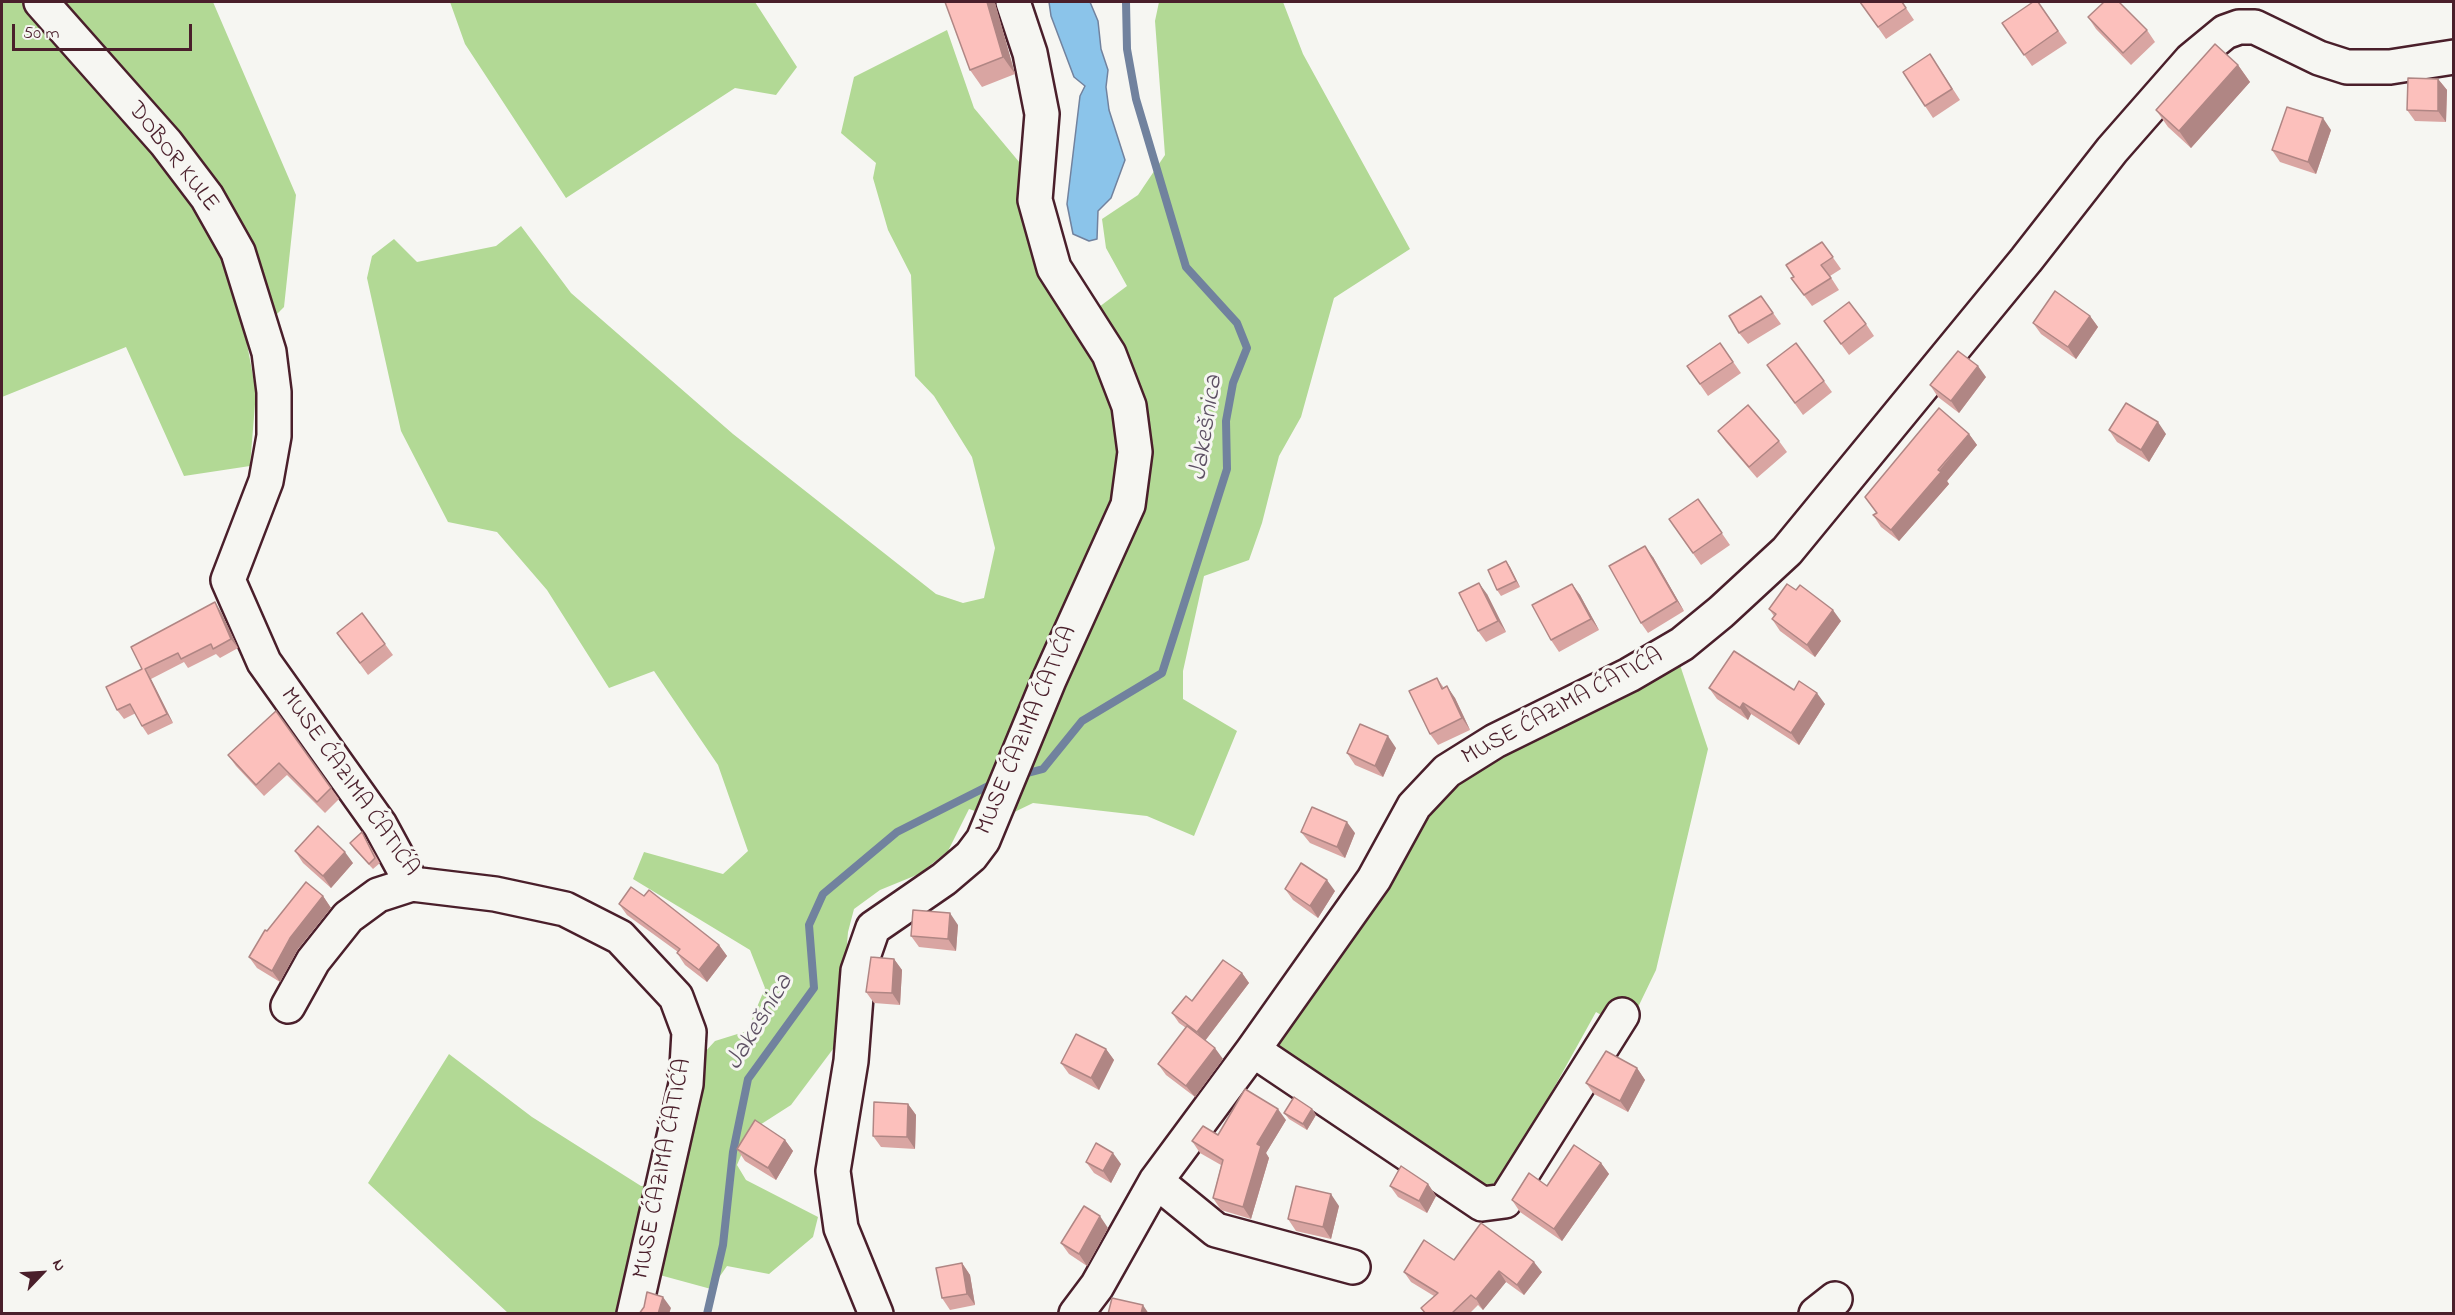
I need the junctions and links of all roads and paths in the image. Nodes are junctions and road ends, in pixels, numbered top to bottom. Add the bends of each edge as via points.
1 (41, 2) edge
2 (1013, 2) edge
3 (2240, 14) edge
4 (2454, 57) edge
5 (228, 580) joint
6 (412, 884) junction
7 (288, 1006) dead end
8 (1622, 1015) dead end
9 (1253, 1050) junction
10 (1156, 1181) junction
11 (1353, 1267) dead end
12 (634, 1314) edge
13 (876, 1314) edge
14 (1076, 1314) edge

1 - 5 street, DOBOR KULE via 166,143 207,197 238,252 269,352 274,436 266,480
2 - 13 street, MUSE ĆAZIMA ĆATIĆA via 1030,53 1042,114 1035,200 1054,268 1109,354 1129,406 1135,452 1128,505 983,840 944,879 873,928 858,971 851,1061 834,1171 841,1228
3 - 4 street via 2255,27 2347,67 2390,67
3 - 9 street, MUSE ĆAZIMA ĆATIĆA via 2191,60 2112,150 1787,551 1682,644 1495,741 1447,771 1414,806 1374,879
5 - 6 street, MUSE ĆAZIMA ĆATIĆA via 264,662 380,825
6 - 7 street via 378,895 348,917 312,961
6 - 12 street, MUSE ĆAZIMA ĆATIĆA via 495,894 565,909 620,937 676,998 689,1032 686,1084
8 - 9 street via 1505,1202 1482,1204
9 - 10 street, MUSE ĆAZIMA ĆATIĆA
10 - 11 street via 1216,1230
10 - 14 street, MUSE ĆAZIMA ĆATIĆA via 1097,1286

